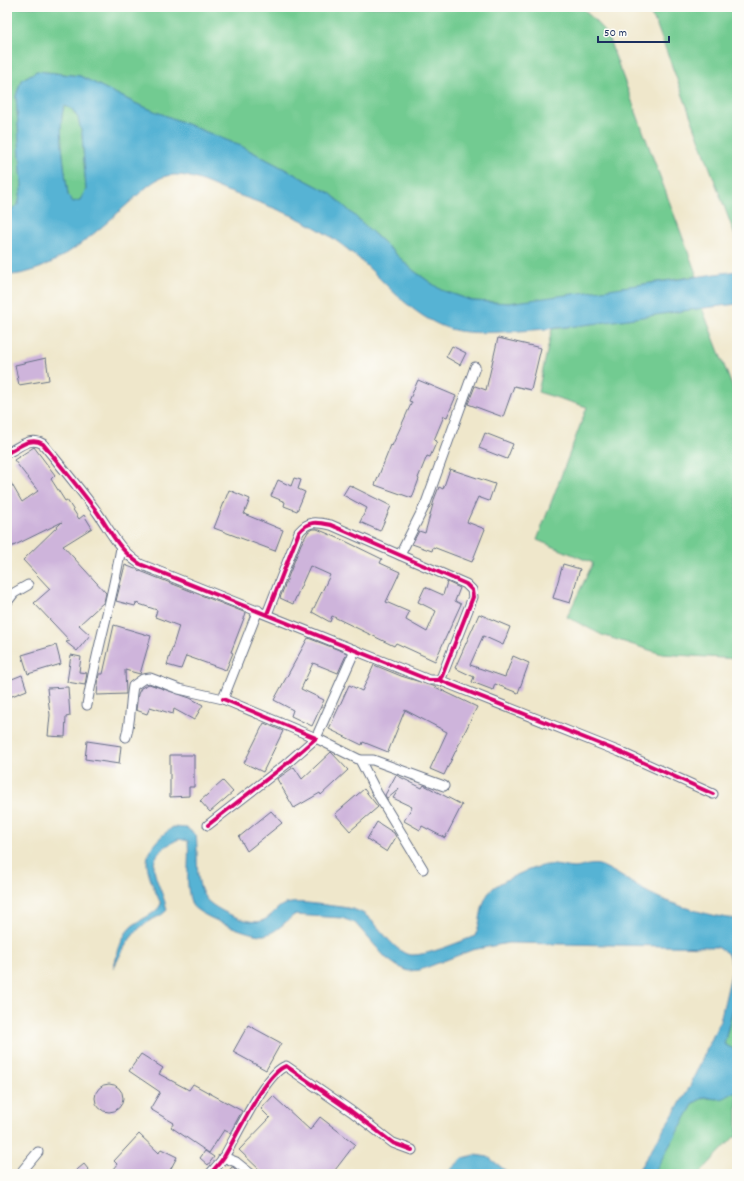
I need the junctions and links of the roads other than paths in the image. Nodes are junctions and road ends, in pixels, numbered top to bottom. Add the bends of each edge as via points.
1 (475, 367) dead end
2 (7, 453) edge
3 (121, 548) junction
4 (400, 555) junction
5 (28, 585) dead end
6 (7, 602) edge
7 (258, 610) junction
8 (267, 614) junction
9 (355, 650) junction
10 (439, 680) junction
11 (223, 699) junction
12 (87, 705) dead end
13 (126, 737) dead end
14 (316, 738) junction
15 (360, 760) junction
16 (444, 786) dead end
17 (713, 794) dead end
18 (208, 825) dead end
19 (423, 869) dead end
20 (412, 1150) dead end
21 (38, 1152) dead end
22 (223, 1157) junction
23 (24, 1174) edge
24 (210, 1174) edge
25 (251, 1174) edge

1 - 4 street via 426,503
2 - 3 street via 30,441 36,440 43,444
3 - 7 street via 126,555 140,564
3 - 12 street
4 - 8 street via 331,525 316,521 309,523 299,532
4 - 10 street via 466,584 472,590 473,597
5 - 6 street via 14,593
7 - 8 street
7 - 11 street
8 - 9 street
9 - 10 street via 429,680
9 - 14 street
10 - 17 street via 620,752
11 - 13 street via 179,689 150,678 143,679 133,686 130,724
11 - 14 street
14 - 15 street
14 - 18 street
15 - 16 street via 373,760
15 - 19 street via 380,799
20 - 22 street via 392,1143 352,1111 286,1066 276,1072 252,1106
21 - 23 street via 23,1170
22 - 24 street
22 - 25 street via 236,1162

